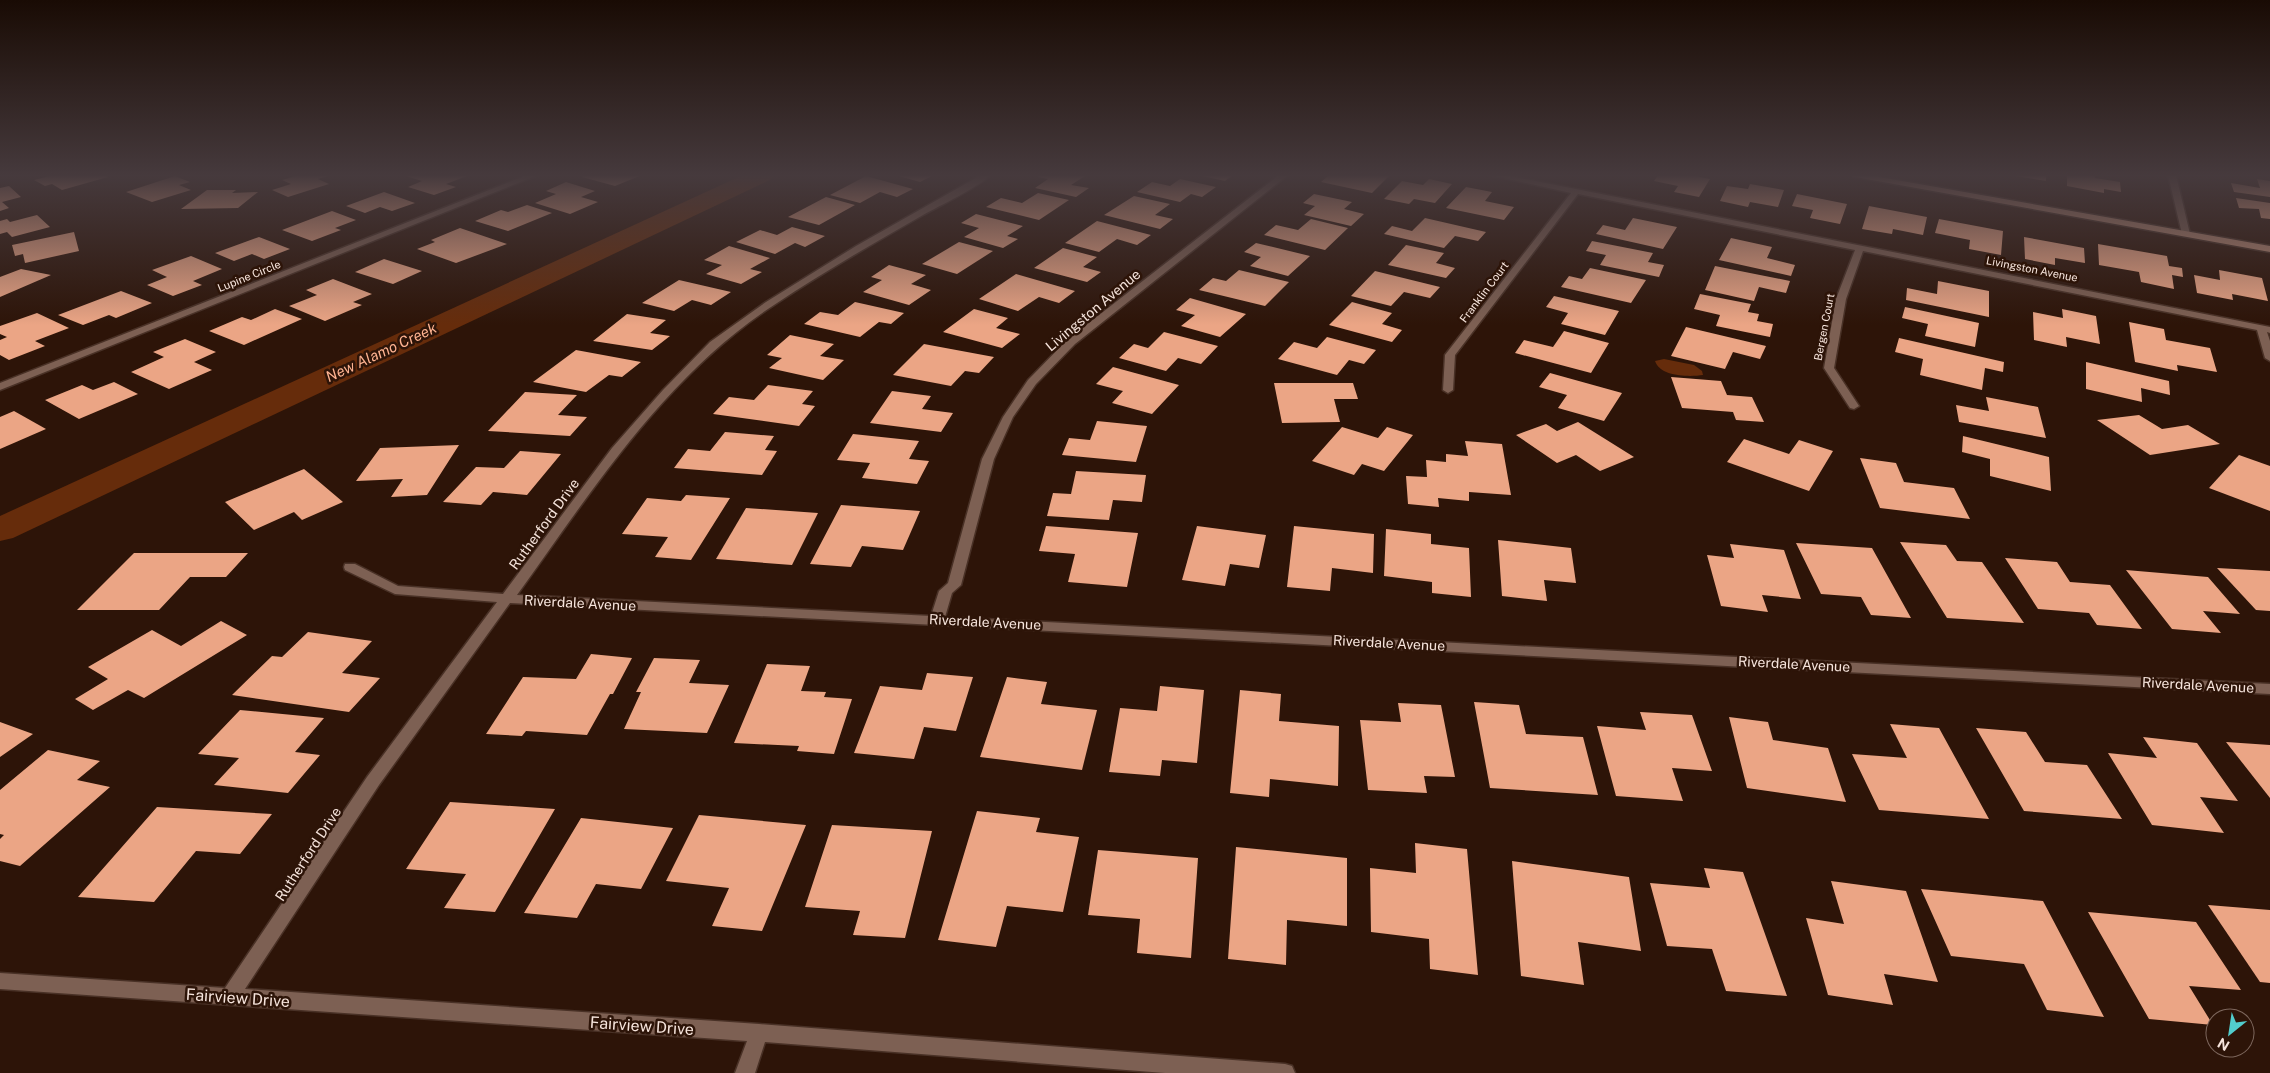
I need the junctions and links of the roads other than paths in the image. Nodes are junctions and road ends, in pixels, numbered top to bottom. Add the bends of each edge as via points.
1 (408, 225) edge
2 (900, 225) edge
3 (1220, 225) edge
4 (1550, 225) edge
5 (1746, 225) edge
6 (2136, 225) edge
7 (2184, 225) edge
8 (2186, 234) junction
9 (1860, 248) junction
10 (2270, 248) edge
11 (2266, 329) edge
12 (2270, 358) edge
13 (0, 387) edge
14 (1448, 390) dead end
15 (1854, 406) dead end
16 (350, 567) dead end
17 (509, 599) junction
18 (937, 620) junction
19 (2270, 689) edge
20 (0, 981) edge
21 (229, 998) junction
22 (759, 1033) junction
23 (746, 1073) edge
24 (1285, 1073) edge

1 - 13 street, Lupine Circle
2 - 17 street, Rutherford Drive via 769,304 714,344 616,450
3 - 18 street, Livingston Avenue via 1071,342 1032,382 1008,418 988,459 954,585 946,591
4 - 14 street, Franklin Court via 1450,355
5 - 9 street, Livingston Avenue
6 - 8 main road
7 - 8 street
8 - 10 main road
9 - 11 street, Livingston Avenue
9 - 15 street, Bergen Court via 1841,299 1829,368
11 - 12 street
16 - 17 street, Riverdale Avenue via 395,590
17 - 18 street, Riverdale Avenue
17 - 21 street, Rutherford Drive via 373,781
18 - 19 street, Riverdale Avenue
20 - 21 street, Fairview Drive
21 - 22 street, Fairview Drive
22 - 23 street
22 - 24 street, Fairview Drive

